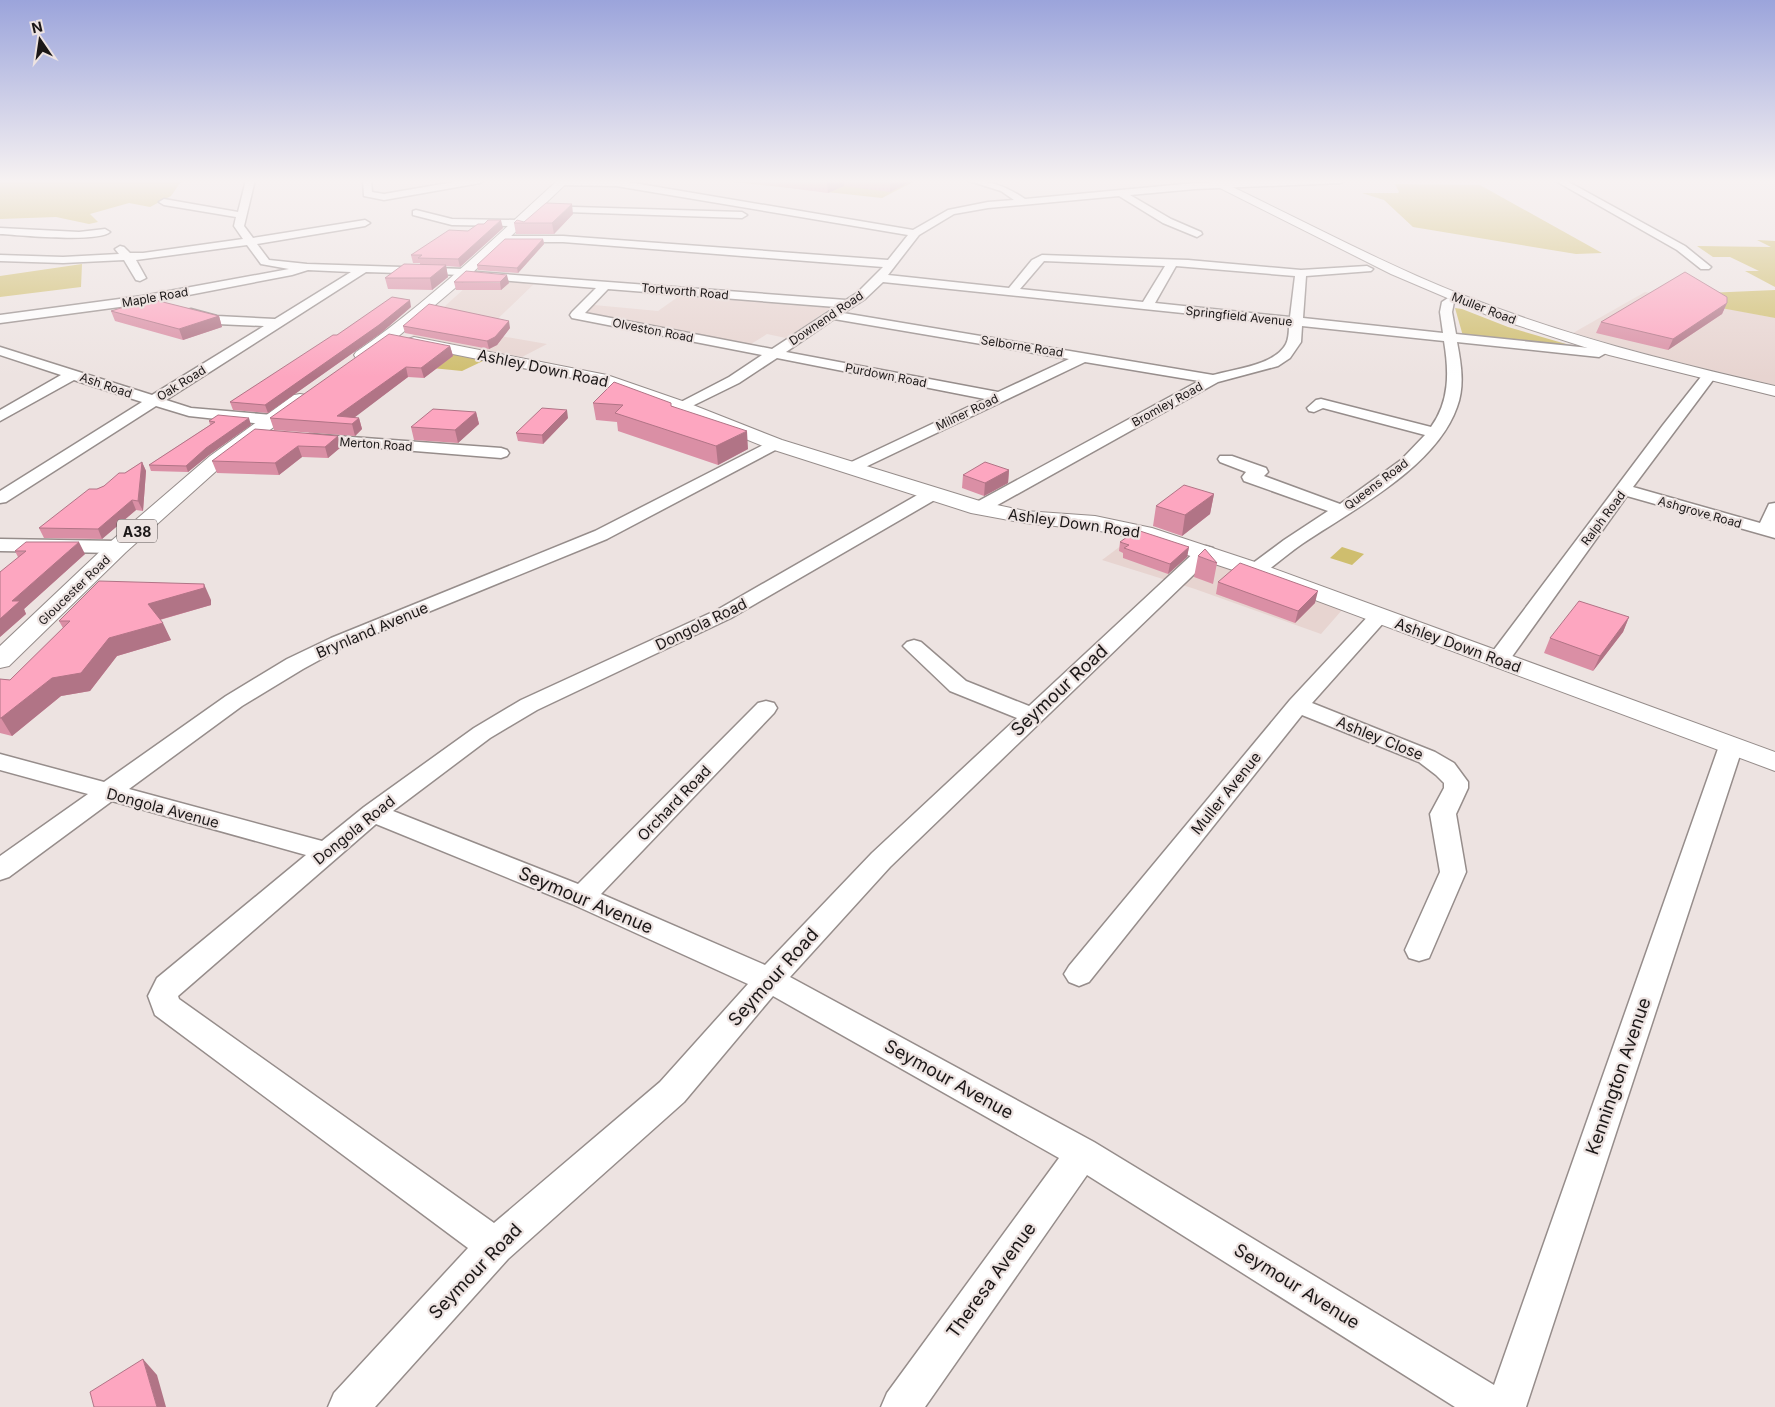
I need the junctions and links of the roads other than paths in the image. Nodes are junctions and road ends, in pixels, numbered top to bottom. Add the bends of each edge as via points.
1 (117, 246) edge
2 (219, 246) edge
3 (252, 246) edge
4 (493, 246) edge
5 (650, 246) edge
6 (905, 246) edge
7 (1335, 246) edge
8 (1677, 246) edge
9 (128, 257) junction
10 (0, 258) edge
11 (1172, 263) junction
12 (890, 264) junction
13 (308, 267) junction
14 (1691, 267) dead end
15 (1705, 267) junction
16 (1720, 267) dead end
17 (1378, 268) junction
18 (363, 269) junction
19 (464, 273) junction
20 (1301, 273) junction
21 (140, 278) dead end
22 (880, 278) junction
23 (606, 284) junction
24 (1012, 292) junction
25 (142, 300) junction
26 (1448, 302) dead end
27 (847, 304) junction
28 (1147, 306) junction
29 (831, 315) junction
30 (0, 319) edge
31 (1295, 322) junction
32 (277, 323) junction
33 (388, 337) junction
34 (1450, 339) junction
35 (0, 351) edge
36 (1598, 353) dead end
37 (772, 354) junction
38 (1084, 357) junction
39 (348, 365) edge
40 (74, 374) junction
41 (1709, 376) junction
42 (1212, 379) junction
43 (317, 387) edge
44 (1775, 391) edge
45 (999, 397) junction
46 (153, 401) junction
47 (682, 407) junction
48 (1314, 408) dead end
49 (0, 416) edge
50 (265, 430) junction
51 (1436, 433) junction
52 (290, 438) edge
53 (775, 444) junction
54 (501, 453) dead end
55 (1226, 459) dead end
56 (851, 468) junction
57 (1624, 490) junction
58 (932, 494) junction
59 (0, 498) edge
60 (979, 508) junction
61 (1775, 508) edge
62 (1341, 510) junction
63 (1770, 532) edge
64 (0, 546) edge
65 (118, 547) junction
66 (1206, 552) junction
67 (1256, 570) junction
68 (1379, 616) junction
69 (914, 646) dead end
70 (0, 660) edge
71 (1498, 660) junction
72 (1298, 705) junction
73 (766, 708) dead end
74 (1033, 716) junction
75 (1731, 746) junction
76 (0, 762) edge
77 (1775, 762) edge
78 (107, 792) junction
79 (373, 813) junction
80 (327, 852) junction
81 (0, 870) edge
82 (582, 897) junction
83 (1419, 950) dead end
84 (1078, 974) dead end
85 (768, 980) junction
86 (1082, 1153) junction
87 (495, 1246) junction
88 (348, 1407) edge
89 (901, 1407) edge
90 (1492, 1407) edge
91 (1506, 1407) edge

1 - 9 street
2 - 9 street
3 - 13 street, Tortworth Road via 265,262
4 - 19 main road
5 - 12 street
6 - 12 street, Downend Road
7 - 17 main road, Muller Road
8 - 15 street
9 - 10 street
9 - 21 street
11 - 20 street
11 - 24 street via 1040,258
11 - 28 street
12 - 22 street, Downend Road
13 - 18 street, Tortworth Road
13 - 25 street, Maple Road
14 - 15 street
15 - 16 street
17 - 20 street
17 - 41 main road, Muller Road via 1544,330
18 - 19 street, Tortworth Road
18 - 32 street, Oak Road
19 - 23 street, Tortworth Road
19 - 33 main road
20 - 31 street, Bromley Road
22 - 24 street, Springfield Avenue
22 - 27 street, Downend Road
23 - 27 street, Tortworth Road
23 - 37 street, Olveston Road via 576,315
24 - 28 street, Springfield Avenue
25 - 30 street, Maple Road
25 - 32 street via 217,320
26 - 34 street, Queens Road via 1446,312
27 - 29 street, Downend Road
28 - 31 street, Springfield Avenue
29 - 37 street, Downend Road
29 - 38 street, Selborne Road
31 - 34 street, Springfield Avenue
31 - 42 street, Bromley Road via 1294,342 1285,355 1273,363
32 - 46 street, Oak Road
33 - 39 main road
33 - 47 main road, Ashley Down Road via 601,379
34 - 36 street, Springfield Avenue
34 - 51 street, Queens Road via 1455,377 1450,407
35 - 40 street, Ash Road
37 - 45 street, Purdown Road
37 - 47 street, Downend Road via 734,380
38 - 42 street, Selborne Road
38 - 45 street, Milner Road
40 - 46 street, Ash Road
40 - 49 street
41 - 44 main road, Muller Road
41 - 57 street, Ralph Road
42 - 60 street, Bromley Road
43 - 50 main road, Gloucester Road / A38
45 - 56 street, Milner Road
46 - 50 street, Ash Road
46 - 59 street, Oak Road
47 - 53 main road, Ashley Down Road
48 - 51 street via 1321,403
50 - 65 main road, Gloucester Road / A38 via 217,460
51 - 62 street, Queens Road via 1402,467
52 - 54 street, Merton Road
53 - 56 main road, Ashley Down Road
53 - 78 street, Brynland Avenue via 601,535 338,642 234,701
55 - 62 street via 1260,472 1250,477
56 - 58 main road, Ashley Down Road
57 - 63 street, Ashgrove Road
57 - 71 street, Ralph Road
58 - 60 main road, Ashley Down Road
58 - 79 street, Dongola Road via 724,614 529,705 482,733
60 - 66 main road, Ashley Down Road via 1128,529
61 - 63 street
62 - 67 street, Queens Road
64 - 65 street
65 - 70 main road, Gloucester Road / A38
66 - 67 main road, Ashley Down Road
66 - 74 street, Seymour Road
67 - 68 main road, Ashley Down Road
68 - 71 main road, Ashley Down Road
68 - 72 street, Muller Avenue
69 - 74 street via 958,686
71 - 75 main road, Ashley Down Road
72 - 83 street, Ashley Close via 1427,757 1445,769 1456,782 1443,814 1453,872
72 - 84 street, Muller Avenue
73 - 82 street, Orchard Road
74 - 85 street, Seymour Road via 881,860
75 - 77 main road, Ashley Down Road
75 - 91 street, Kennington Avenue
76 - 78 street, Dongola Avenue
78 - 80 street, Dongola Avenue
78 - 81 street, Brynland Avenue
79 - 80 street, Dongola Road
79 - 82 street, Seymour Avenue
80 - 87 street, Dongola Road via 168,986 163,996 166,1006
82 - 85 street, Seymour Avenue
85 - 86 street, Seymour Avenue
85 - 87 street, Seymour Road via 672,1092
86 - 89 street, Theresa Avenue
86 - 90 street, Seymour Avenue
87 - 88 street, Seymour Road

